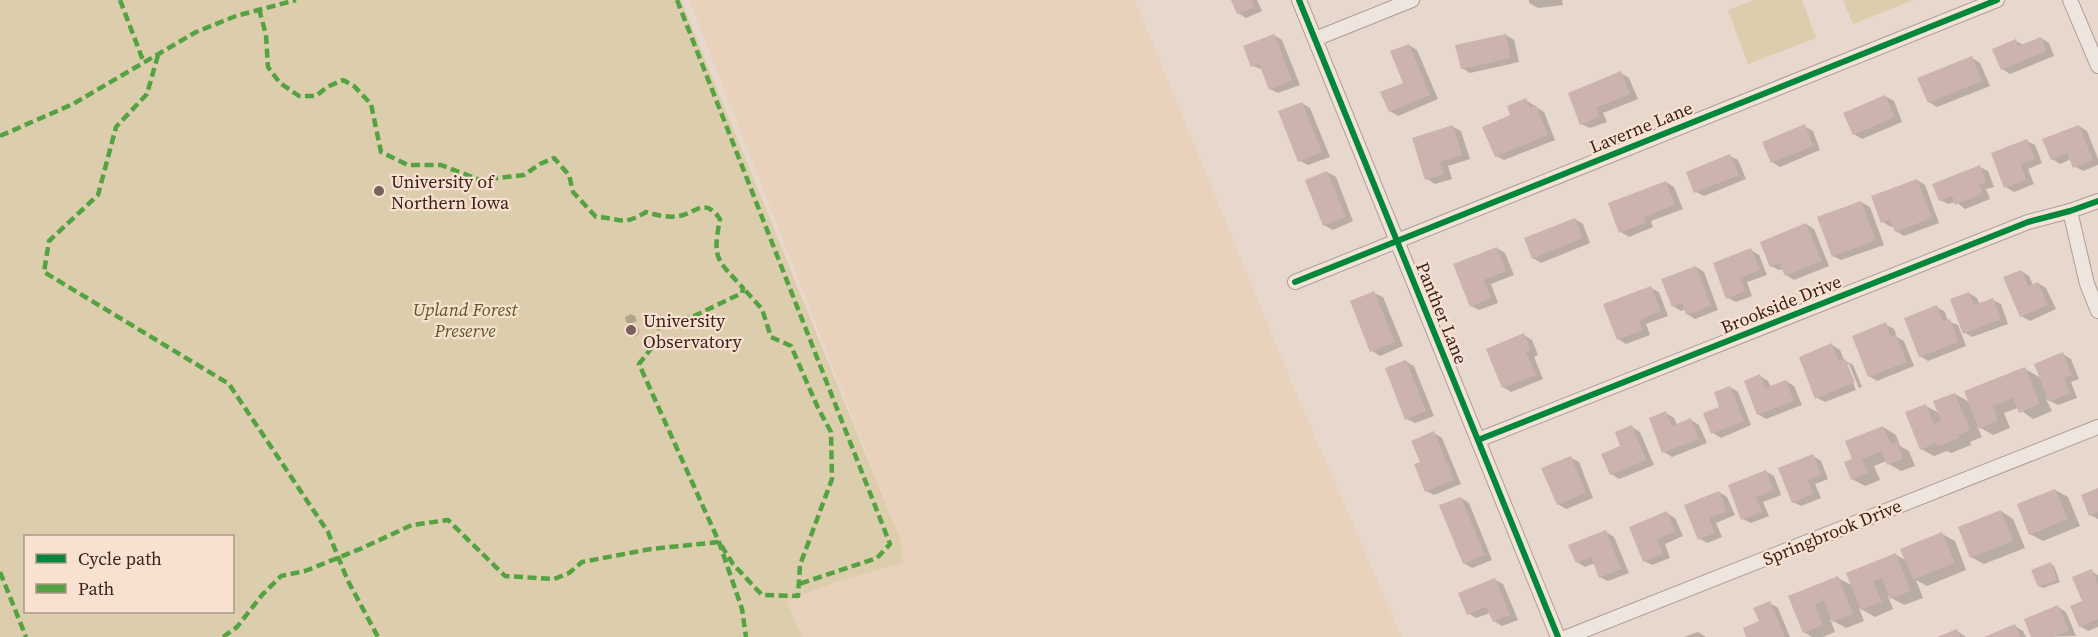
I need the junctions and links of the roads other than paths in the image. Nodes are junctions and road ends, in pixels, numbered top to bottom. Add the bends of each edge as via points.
1 (1299, 0) edge
2 (1412, 0) edge
3 (1997, 0) edge
4 (2070, 0) edge
5 (1315, 39) junction
6 (2098, 66) edge
7 (2098, 201) edge
8 (2070, 211) junction
9 (1397, 242) junction
10 (1295, 282) dead end
11 (2098, 311) edge
12 (2098, 427) edge
13 (1478, 440) junction
14 (1558, 637) edge
15 (1567, 637) edge

1 - 5 street, Panther Lane
2 - 5 street
3 - 9 street, Laverne Lane
4 - 6 street
5 - 9 street, Panther Lane
7 - 8 street, Brookside Drive
8 - 11 street via 2087,284
8 - 13 street, Brookside Drive via 2028,222
9 - 10 street, Laverne Lane
9 - 13 street, Panther Lane
12 - 15 street, Springbrook Drive
13 - 14 street, Panther Lane

